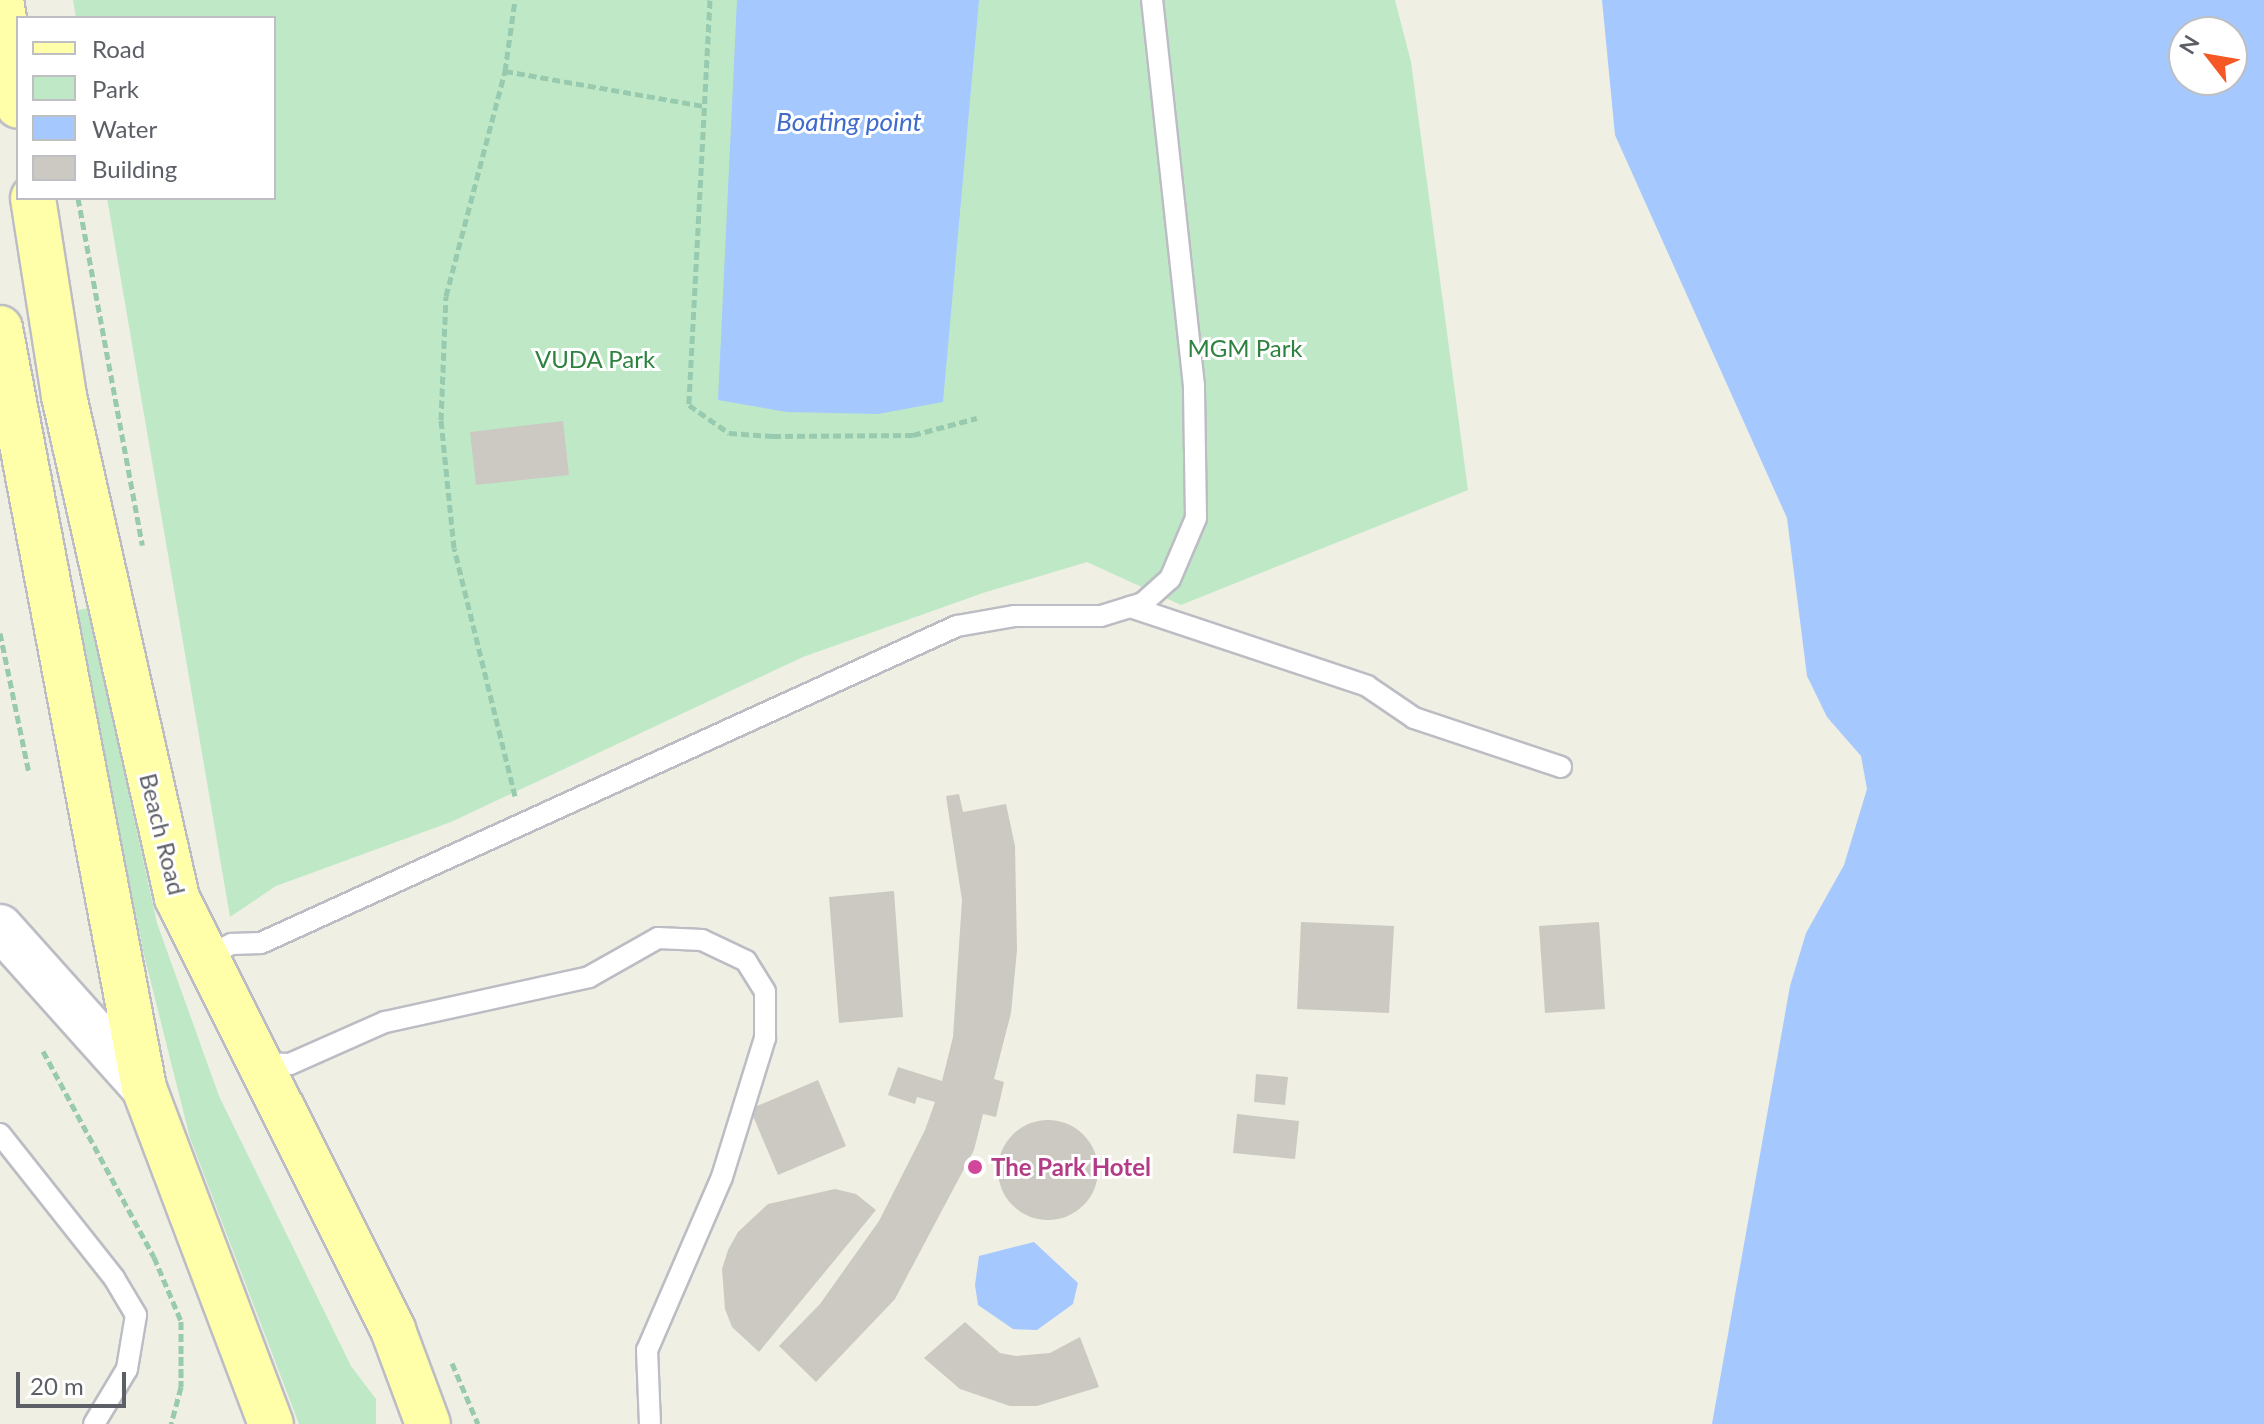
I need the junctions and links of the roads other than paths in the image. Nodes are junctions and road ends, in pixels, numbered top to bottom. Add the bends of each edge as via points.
1 (1, 0) edge
2 (1152, 0) edge
3 (16, 94) edge
4 (33, 200) edge
5 (0, 328) edge
6 (1130, 607) junction
7 (1561, 767) dead end
8 (0, 927) edge
9 (207, 956) junction
10 (260, 1063) junction
11 (144, 1088) junction
12 (0, 1134) edge
13 (94, 1424) edge
14 (271, 1424) edge
15 (428, 1424) edge
16 (650, 1424) edge

1 - 3 main road
2 - 6 lane via 1194,386 1196,518 1170,579 1143,603
4 - 9 main road, Beach Road via 64,396 177,898
5 - 11 main road
6 - 7 lane via 1367,686 1414,718
6 - 9 lane via 1101,616 1015,616 957,626 261,943 232,944
8 - 11 street
9 - 10 main road, Beach Road
10 - 15 main road, Beach Road via 393,1330
10 - 16 lane via 290,1064 385,1022 589,977 658,938 702,940 746,961 765,992 765,1038 722,1177 647,1350
11 - 14 main road
12 - 13 lane via 114,1278 136,1315 127,1369

